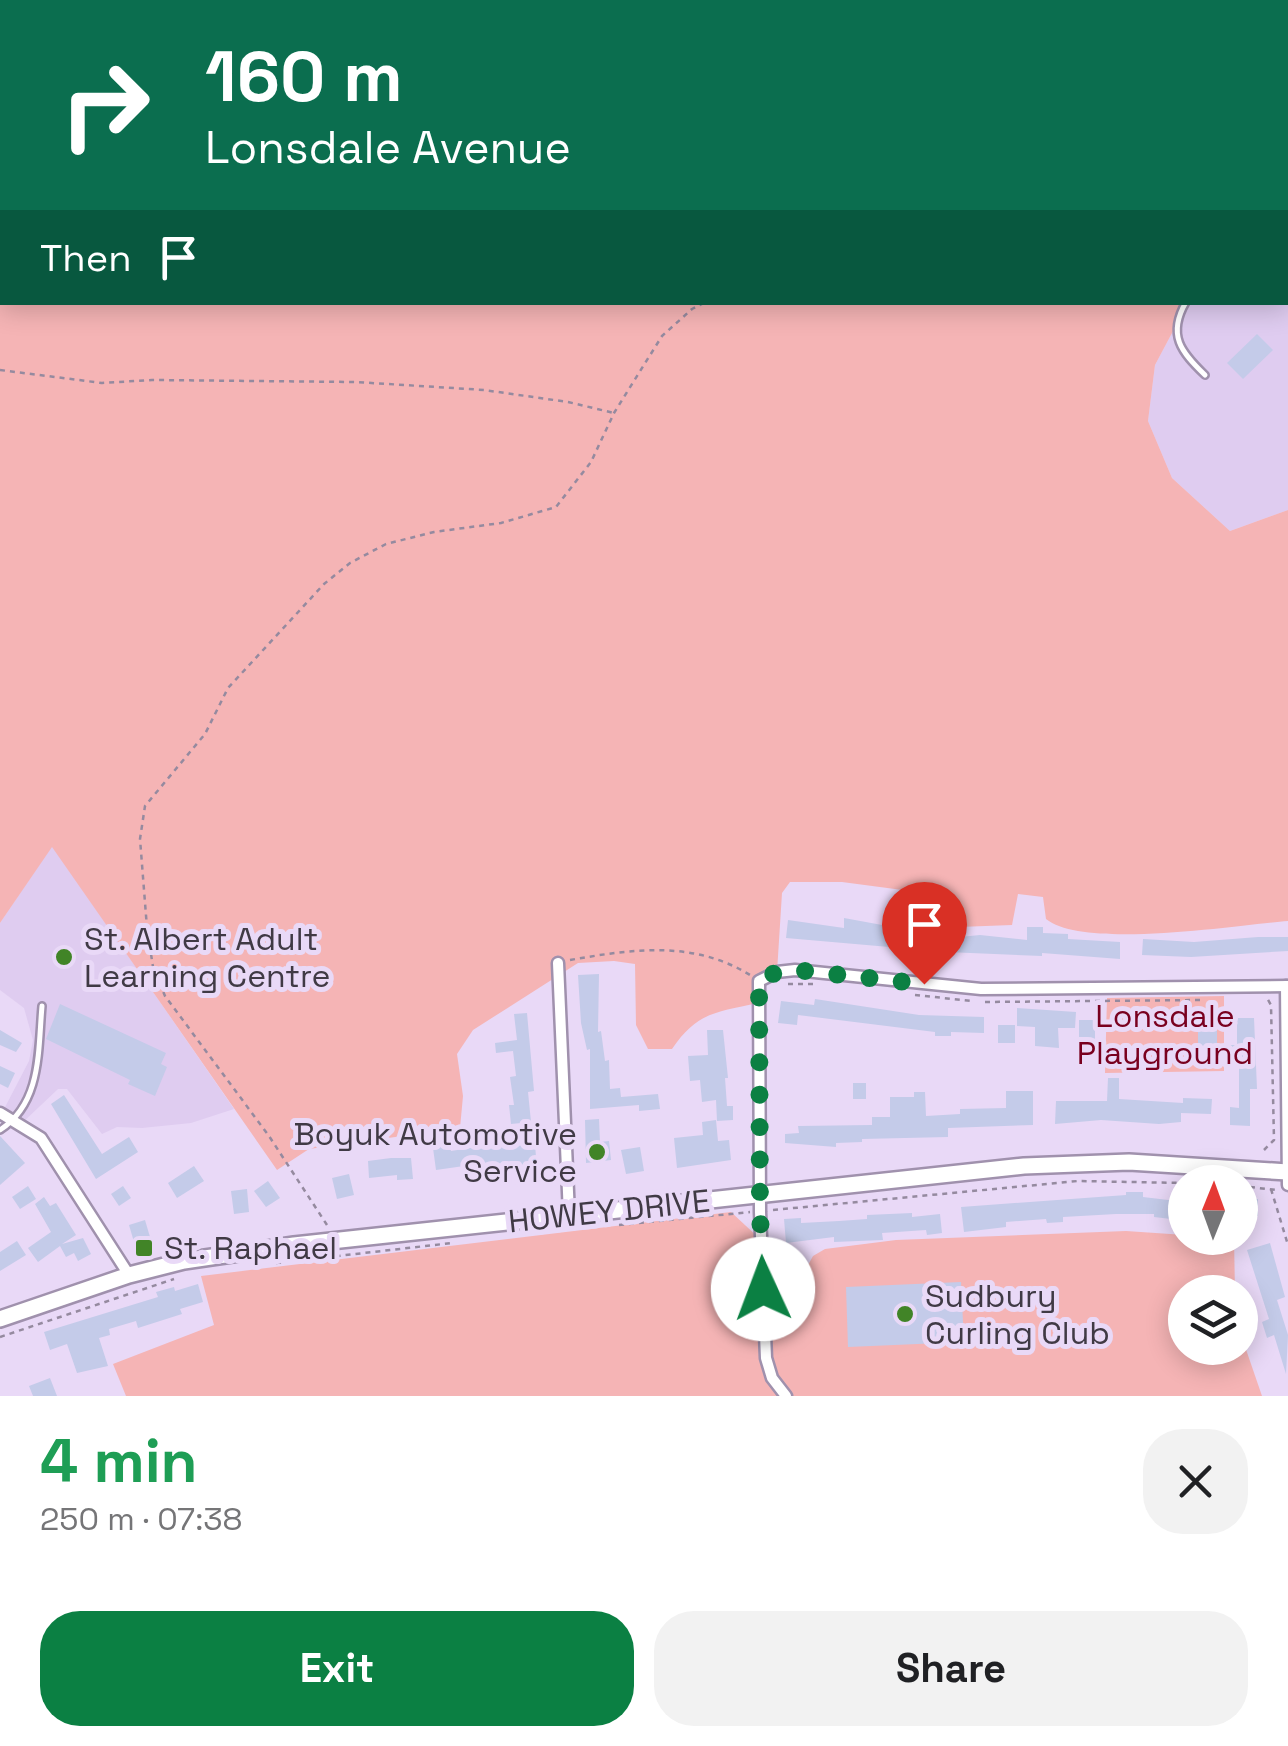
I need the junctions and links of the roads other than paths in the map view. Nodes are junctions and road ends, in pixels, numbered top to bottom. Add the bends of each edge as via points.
1 (1184, 305) edge
2 (1205, 375) dead end
3 (558, 962) road end
4 (1287, 986) edge
5 (42, 1006) dead end
6 (0, 1113) edge
7 (14, 1121) junction
8 (0, 1130) edge
9 (1288, 1180) edge
10 (760, 1194) junction
11 (569, 1215) junction
12 (129, 1275) junction
13 (0, 1319) edge
14 (786, 1396) edge

1 - 2 lane via 1175,336
3 - 11 street
4 - 9 street
4 - 10 street via 980,989 777,972 759,981
5 - 7 lane via 38,1076
6 - 7 street
7 - 8 lane
7 - 12 street via 41,1138
9 - 10 main road, HOWEY DRIVE via 1198,1164 1063,1164
10 - 11 main road, HOWEY DRIVE
10 - 14 street via 766,1358
11 - 12 main road, HOWEY DRIVE via 220,1254
12 - 13 main road, HOWEY DRIVE

